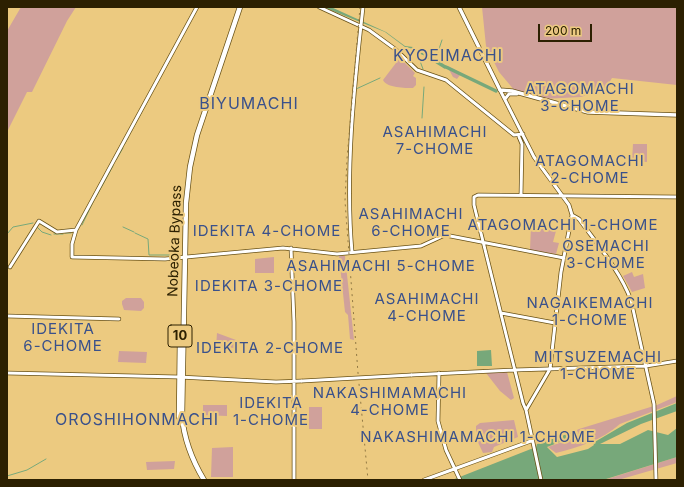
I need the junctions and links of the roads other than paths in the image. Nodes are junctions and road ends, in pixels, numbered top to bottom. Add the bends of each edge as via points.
1 (197, 7) edge
2 (237, 7) edge
3 (240, 7) edge
4 (319, 7) edge
5 (363, 7) edge
6 (459, 7) edge
7 (361, 24) junction
8 (500, 90) junction
9 (518, 94) junction
10 (505, 99) junction
11 (677, 115) edge
12 (504, 126) junction
13 (523, 134) junction
14 (514, 137) junction
15 (519, 137) junction
16 (522, 145) junction
17 (521, 196) junction
18 (561, 196) junction
19 (677, 197) edge
20 (572, 215) junction
21 (76, 230) junction
22 (483, 243) junction
23 (291, 248) junction
24 (352, 252) junction
25 (184, 257) junction
26 (564, 258) junction
27 (10, 267) dead end
28 (501, 313) junction
29 (7, 316) edge
30 (119, 319) dead end
31 (555, 323) junction
32 (677, 362) edge
33 (646, 366) junction
34 (550, 368) junction
35 (514, 370) junction
36 (7, 373) edge
37 (439, 373) junction
38 (180, 377) junction
39 (294, 381) junction
40 (526, 410) junction
41 (532, 441) junction
42 (455, 469) junction
43 (203, 480) edge
44 (294, 480) edge
45 (424, 480) edge
46 (460, 480) edge
47 (541, 480) edge
48 (656, 480) edge

1 - 21 street
2 - 25 highway, Nobeoka Bypass / 10 via 194,134 184,188
3 - 25 highway, Nobeoka Bypass / 10 via 193,149 187,188
4 - 7 street
5 - 7 street
6 - 8 main road
7 - 12 street via 395,48 417,70 446,80
7 - 24 street via 349,181
8 - 9 main road
8 - 10 street
9 - 10 street via 509,94
9 - 11 main road via 588,112
10 - 13 street
12 - 13 street via 516,136
12 - 14 street
13 - 15 street
13 - 18 street via 534,157
14 - 15 street
14 - 16 street
15 - 16 street
16 - 17 street
17 - 18 street
17 - 22 street via 474,197
18 - 19 street
18 - 20 street via 569,205
20 - 26 street
20 - 33 street via 579,219 626,287
21 - 25 street via 72,257
21 - 27 street via 57,232 38,221
22 - 24 street via 445,235 420,246
22 - 26 street
22 - 28 street
23 - 24 street via 337,254
23 - 25 street
23 - 39 street
25 - 38 highway, Nobeoka Bypass / 10
26 - 31 street
28 - 31 street
28 - 35 street
29 - 30 street
31 - 34 street
32 - 33 street
33 - 34 street
33 - 48 street via 654,404
34 - 35 street
34 - 40 street
35 - 37 street
35 - 40 street
36 - 38 street
37 - 39 street, bridge
37 - 42 street via 438,421 444,444
38 - 39 street
38 - 43 highway, Nobeoka Bypass / 10 via 178,406 183,438 189,458
39 - 44 street
40 - 41 street
41 - 42 street
41 - 47 street
42 - 45 street
42 - 46 street

